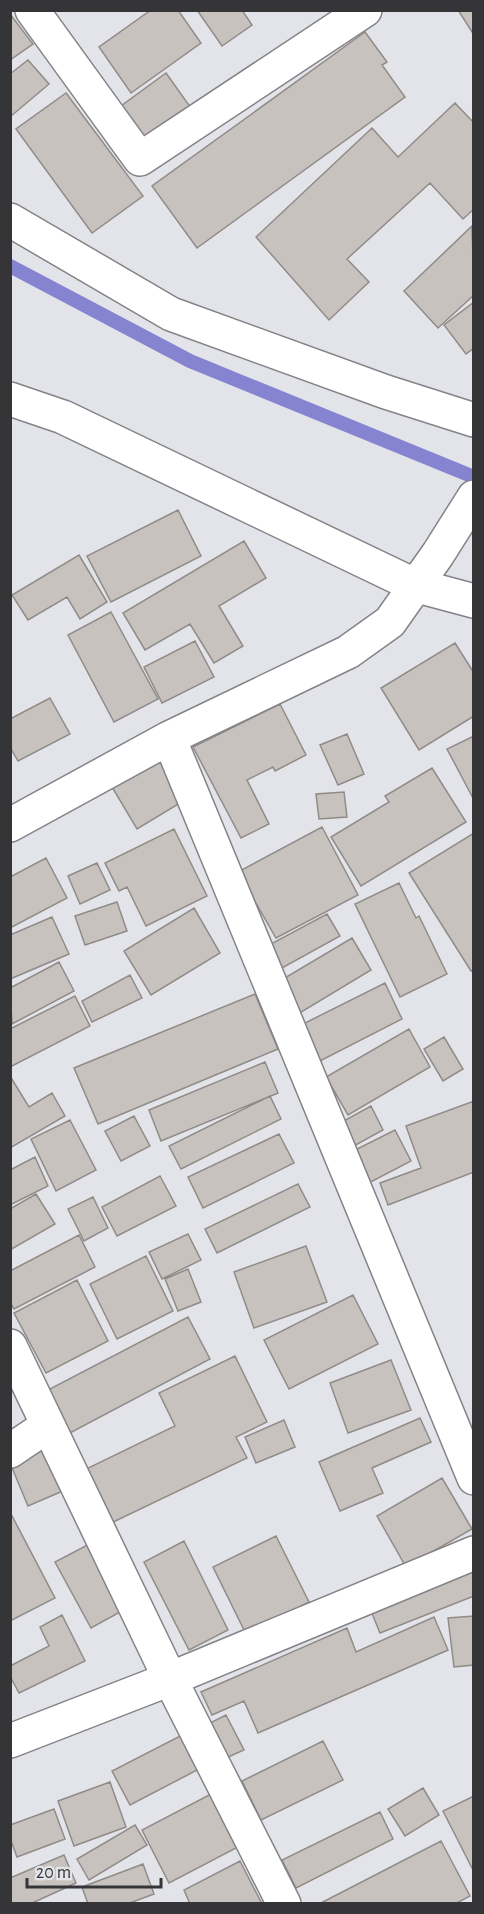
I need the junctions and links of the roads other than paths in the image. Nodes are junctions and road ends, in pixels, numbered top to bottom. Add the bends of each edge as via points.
1 (32, 10) edge
2 (365, 10) edge
3 (10, 220) edge
4 (10, 399) edge
5 (474, 420) edge
6 (474, 497) edge
7 (414, 585) junction
8 (474, 601) edge
9 (169, 738) junction
10 (10, 825) edge
11 (10, 1346) edge
12 (47, 1426) junction
13 (10, 1451) edge
14 (474, 1478) edge
15 (474, 1553) edge
16 (170, 1679) junction
17 (10, 1741) edge
18 (284, 1904) edge

1 - 2 street via 140,159
3 - 5 street via 171,314
4 - 7 street via 63,417
6 - 7 street
7 - 8 street
7 - 9 street via 390,621 348,652
9 - 10 street
9 - 14 street
11 - 12 street
12 - 13 street
12 - 16 street
15 - 16 street
16 - 17 street
16 - 18 street

